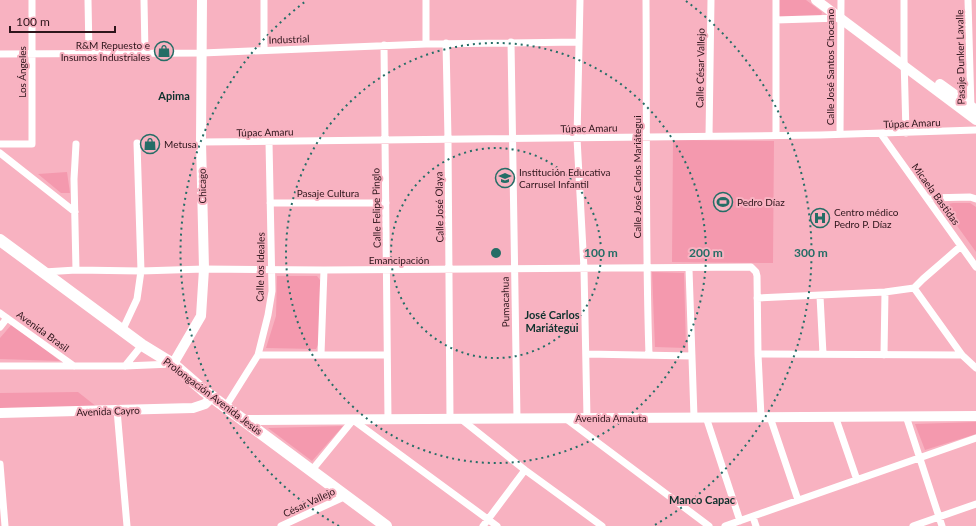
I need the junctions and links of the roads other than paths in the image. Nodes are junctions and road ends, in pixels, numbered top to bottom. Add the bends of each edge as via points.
1 (32, 0) edge
2 (88, 0) edge
3 (144, 0) edge
4 (202, 0) edge
5 (264, 0) edge
6 (426, 0) edge
7 (580, 0) edge
8 (646, 0) edge
9 (711, 0) edge
10 (776, 0) edge
11 (816, 0) edge
12 (827, 0) edge
13 (904, 0) edge
14 (968, 0) edge
15 (841, 10) edge
16 (776, 20) junction
17 (511, 42) junction
18 (579, 42) junction
19 (446, 43) junction
20 (426, 44) junction
21 (384, 45) junction
22 (264, 49) junction
23 (32, 53) junction
24 (89, 53) junction
25 (145, 53) junction
26 (202, 53) junction
27 (0, 54) edge
28 (904, 62) junction
29 (973, 113) edge
30 (976, 130) edge
31 (906, 133) junction
32 (840, 134) junction
33 (881, 134) junction
34 (776, 135) junction
35 (709, 136) junction
36 (648, 137) junction
37 (577, 138) junction
38 (448, 139) junction
39 (512, 139) junction
40 (385, 140) junction
41 (201, 142) junction
42 (269, 142) junction
43 (137, 143) dead end
44 (0, 144) edge
45 (76, 144) dead end
46 (0, 153) edge
47 (927, 198) junction
48 (976, 199) edge
49 (270, 203) junction
50 (386, 203) junction
51 (75, 212) junction
52 (0, 241) edge
53 (961, 246) junction
54 (976, 266) edge
55 (204, 269) junction
56 (386, 269) junction
57 (515, 269) junction
58 (584, 269) junction
59 (646, 269) junction
60 (689, 269) junction
61 (76, 270) junction
62 (271, 270) junction
63 (324, 270) junction
64 (450, 270) junction
65 (141, 271) junction
66 (44, 272) junction
67 (914, 288) junction
68 (885, 292) junction
69 (820, 296) junction
70 (757, 298) junction
71 (0, 312) edge
72 (7, 318) junction
73 (0, 327) edge
74 (122, 329) junction
75 (142, 345) junction
76 (321, 354) junction
77 (387, 354) junction
78 (586, 354) junction
79 (758, 354) junction
80 (823, 354) junction
81 (258, 355) junction
82 (649, 355) junction
83 (884, 355) junction
84 (962, 355) junction
85 (692, 356) junction
86 (174, 364) junction
87 (0, 366) edge
88 (74, 366) junction
89 (125, 366) junction
90 (976, 368) edge
91 (213, 396) junction
92 (226, 406) junction
93 (117, 410) junction
94 (0, 413) edge
95 (835, 416) junction
96 (906, 416) junction
97 (976, 416) edge
98 (694, 417) junction
99 (706, 417) junction
100 (765, 417) junction
101 (517, 418) junction
102 (565, 418) junction
103 (587, 418) junction
104 (388, 419) junction
105 (450, 419) junction
106 (461, 419) junction
107 (245, 420) junction
108 (353, 420) junction
109 (976, 438) edge
110 (920, 459) junction
111 (0, 464) edge
112 (312, 470) junction
113 (525, 470) junction
114 (856, 480) junction
115 (346, 496) junction
116 (798, 500) junction
117 (976, 504) edge
118 (752, 516) junction
119 (939, 517) junction
120 (488, 519) junction
121 (740, 520) junction
122 (5, 526) edge
123 (127, 526) edge
124 (281, 526) edge
125 (386, 526) edge
126 (483, 526) edge
127 (497, 526) edge
128 (602, 526) edge
129 (709, 526) edge
130 (725, 526) edge
131 (756, 526) edge
132 (913, 526) edge
133 (942, 526) edge

1 - 23 street, Los Ángeles
2 - 24 street
3 - 25 street
4 - 26 street, Chicago
5 - 22 street
6 - 20 street
7 - 18 street
8 - 36 street, Calle José Carlos Mariátegui
9 - 35 street, Calle César Vallejo
10 - 16 street
11 - 15 street
12 - 15 street
13 - 28 street
14 - 29 street, Pasaje Dunker Lavalle
15 - 16 street
15 - 28 street
15 - 32 street, Calle José Santos Chocano
16 - 34 street
17 - 18 street, Industrial
17 - 19 street, Industrial
17 - 39 street, Pumacahua
18 - 37 street
19 - 20 street, Industrial
19 - 38 street, Calle José Olaya
20 - 21 street, Industrial
21 - 22 street, Industrial
21 - 40 street, Calle Felipe Pinglo
22 - 26 street, Industrial
23 - 24 street, Industrial
23 - 27 street, Industrial
23 - 44 street, Los Ángeles via 32,144
24 - 25 street, Industrial
25 - 26 street, Industrial
26 - 41 street, Chicago
28 - 29 street
28 - 31 street
30 - 31 street, Túpac Amaru
31 - 33 street, Túpac Amaru
32 - 33 street, Túpac Amaru
32 - 34 street, Túpac Amaru
33 - 47 street, Micaela Bastidas
34 - 35 street, Túpac Amaru
35 - 36 street, Túpac Amaru
36 - 37 street, Túpac Amaru
36 - 59 street, Calle José Carlos Mariátegui
37 - 39 street, Túpac Amaru
37 - 58 street
38 - 39 street, Túpac Amaru
38 - 40 street, Túpac Amaru
38 - 64 street, Calle José Olaya
39 - 57 street, Pumacahua
40 - 42 street, Túpac Amaru
40 - 50 street, Calle Felipe Pinglo
41 - 42 street, Túpac Amaru
41 - 55 street, Chicago
42 - 49 street, Calle los Ideales
43 - 65 street
45 - 51 street
46 - 51 street
47 - 48 street
47 - 53 street, Micaela Bastidas
49 - 50 street, Pasaje Cultura
49 - 62 street, Calle los Ideales
50 - 56 street, Calle Felipe Pinglo
51 - 61 street
52 - 66 main road, Prolongación Avenida Jesús
53 - 54 street, Micaela Bastidas
53 - 67 street
55 - 62 street, Emancipación
55 - 65 street, Emancipación
55 - 86 street, Chicago via 201,316
56 - 63 street, Emancipación
56 - 64 street, Emancipación
56 - 77 street, Calle Felipe Pinglo
57 - 58 street, Emancipación
57 - 64 street, Emancipación
57 - 101 street, Pumacahua
58 - 59 street, Emancipación
58 - 78 street
59 - 60 street, Emancipación
59 - 82 street, Calle José Carlos Mariátegui
60 - 70 street, Emancipación via 753,269 757,276
60 - 85 street
61 - 65 street, Emancipación
61 - 66 street, Emancipación
62 - 63 street, Emancipación
62 - 81 street, Calle los Ideales via 272,291
63 - 76 street
64 - 105 street, Calle José Olaya
65 - 74 street via 137,299
66 - 74 main road, Prolongación Avenida Jesús
67 - 68 street
67 - 84 street
68 - 69 street
68 - 83 street
69 - 70 street
69 - 80 street
70 - 79 street
71 - 72 street, Avenida Brasil
72 - 73 street
72 - 88 street, Avenida Brasil
74 - 75 main road, Prolongación Avenida Jesús
75 - 86 main road, Prolongación Avenida Jesús
75 - 89 street
76 - 77 street
76 - 81 street
77 - 104 street, Calle Felipe Pinglo
78 - 82 street
78 - 103 street
79 - 80 street
79 - 100 street
80 - 83 street
81 - 92 street, Calle los Ideales
82 - 85 street
83 - 84 street
84 - 90 street
85 - 98 street
86 - 89 street
86 - 91 main road, Prolongación Avenida Jesús
87 - 88 street
88 - 89 street
91 - 92 main road, Prolongación Avenida Jesús
91 - 93 street, Avenida Cayro via 204,404 193,408
92 - 107 main road, Prolongación Avenida Jesús
93 - 94 street, Avenida Cayro
93 - 123 street
95 - 96 street, Avenida Amauta
95 - 100 street, Avenida Amauta
95 - 114 street
96 - 97 street, Avenida Amauta
96 - 110 street
98 - 99 street, Avenida Amauta
98 - 103 street, Avenida Amauta
99 - 100 street, Avenida Amauta
99 - 121 street
100 - 116 street
101 - 102 street, Avenida Amauta
101 - 106 street, Avenida Amauta
102 - 103 street, Avenida Amauta
102 - 129 street
104 - 105 street, Avenida Amauta
104 - 108 street, Avenida Amauta
105 - 106 street, Avenida Amauta
106 - 113 street
107 - 108 street, Avenida Amauta
107 - 112 main road, Prolongación Avenida Jesús
108 - 112 street
108 - 120 street
109 - 110 street
110 - 114 street
110 - 119 street
111 - 122 street
112 - 115 main road, Prolongación Avenida Jesús
113 - 120 street
113 - 128 street
114 - 116 street
115 - 124 street, César Vallejo
115 - 125 main road, Prolongación Avenida Jesús
116 - 118 street
117 - 119 street
118 - 121 street
118 - 131 street
119 - 132 street
119 - 133 street
120 - 126 street
120 - 127 street
121 - 130 street

